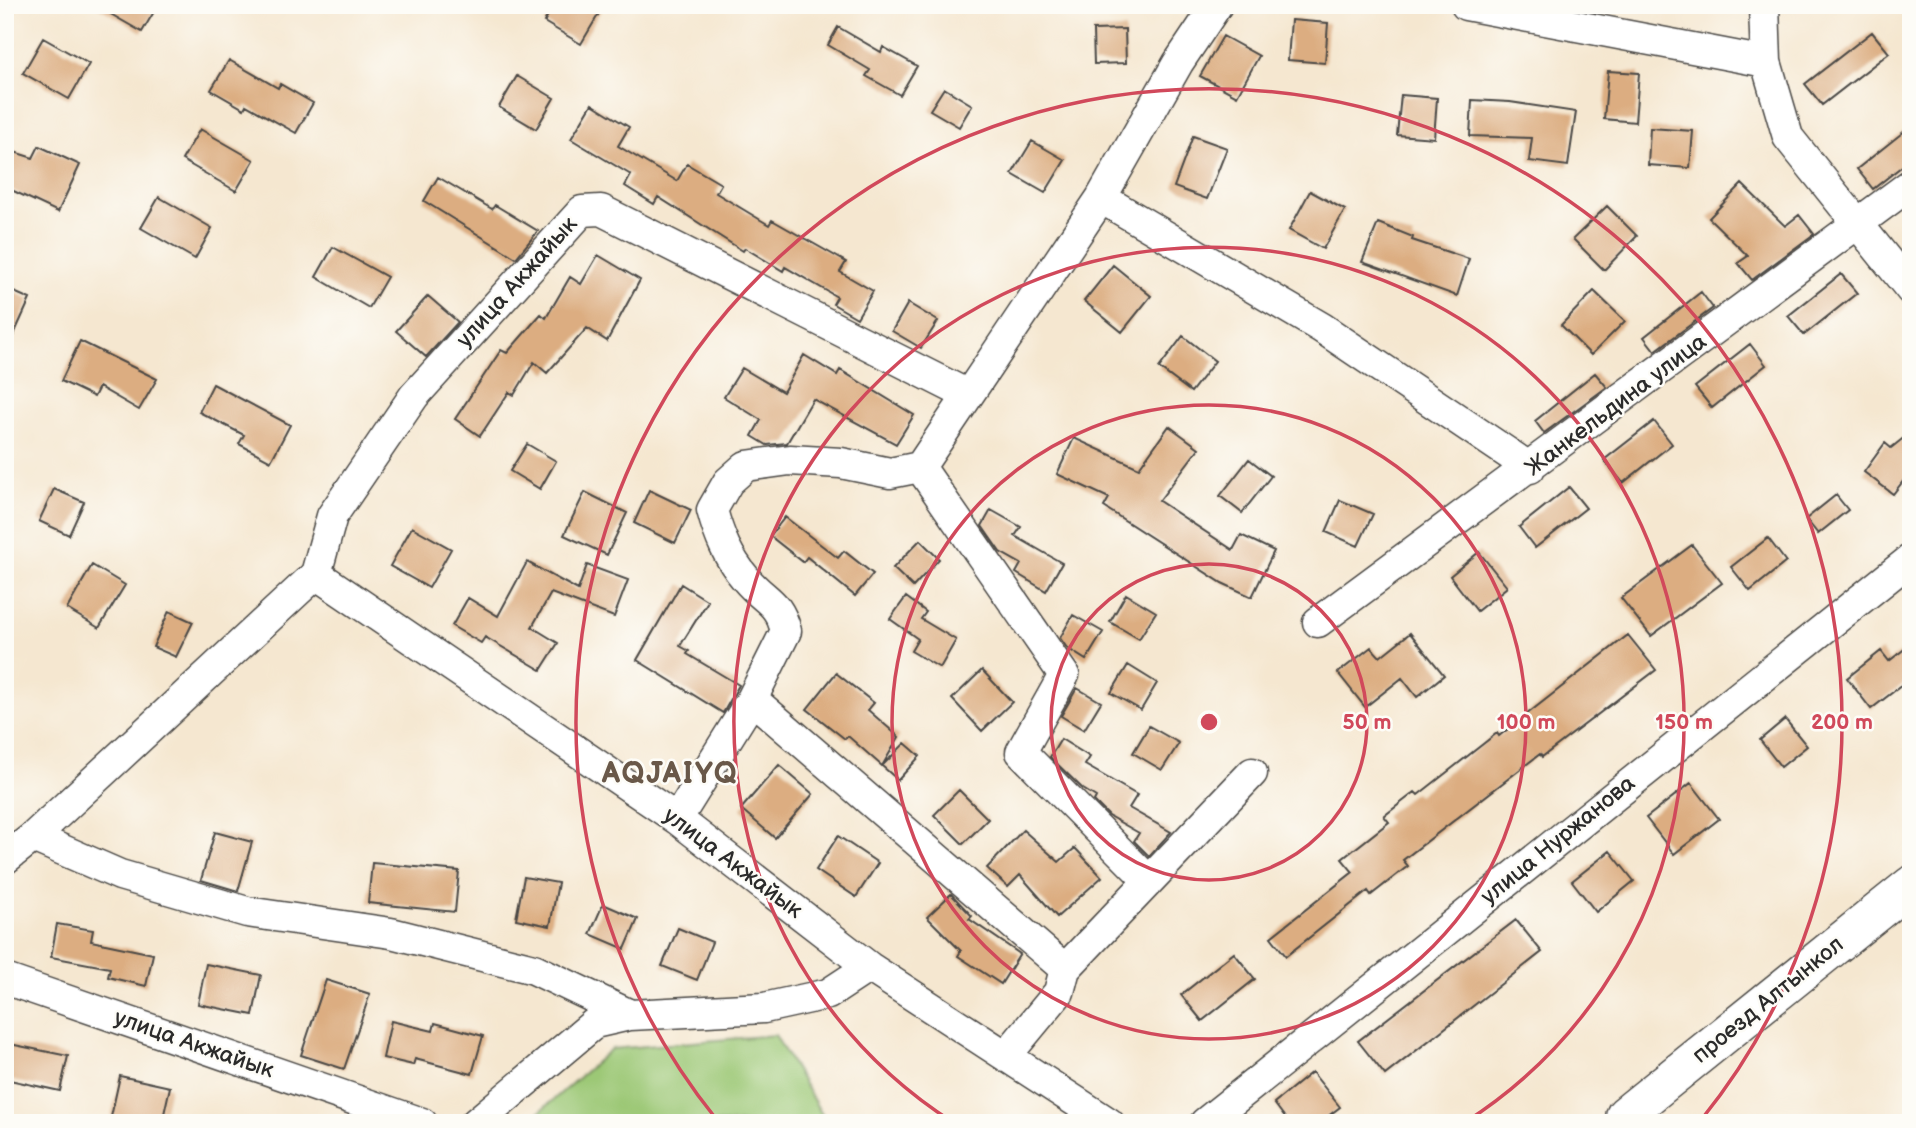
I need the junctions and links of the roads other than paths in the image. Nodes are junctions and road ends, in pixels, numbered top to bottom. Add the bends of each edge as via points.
1 (1217, 5) edge
2 (1466, 5) edge
3 (1764, 5) edge
4 (1766, 62) junction
5 (1911, 184) edge
6 (1101, 198) junction
7 (1859, 224) junction
8 (1911, 290) edge
9 (968, 395) junction
10 (920, 467) junction
11 (1530, 468) junction
12 (1911, 559) edge
13 (316, 574) junction
14 (1318, 622) dead end
15 (752, 699) junction
16 (1252, 773) dead end
17 (677, 819) junction
18 (33, 837) junction
19 (5, 859) edge
20 (1148, 880) junction
21 (1911, 885) edge
22 (869, 967) junction
23 (1065, 969) junction
24 (5, 979) edge
25 (630, 1014) junction
26 (1006, 1056) junction
27 (1622, 1120) edge
28 (422, 1123) edge
29 (476, 1123) edge
30 (1109, 1123) edge
31 (1205, 1123) edge

1 - 6 street via 1178,63
2 - 4 street
3 - 4 street
4 - 7 street via 1788,137
5 - 7 street, Жанкельдина улица
6 - 9 street
6 - 11 street via 1322,328
7 - 8 street
7 - 11 street, Жанкельдина улица
9 - 10 street
9 - 13 street, улица Акжайык via 601,210 582,211 414,396 332,516
10 - 15 street via 890,472 790,460 746,466 728,482 712,510 721,543 747,580 780,611 786,631
10 - 20 street via 1065,675 1021,752
11 - 14 street, Жанкельдина улица
12 - 31 street, улица Нуржанова
13 - 17 street, улица Акжайык
13 - 18 street
15 - 17 street
15 - 23 street
16 - 20 street
17 - 22 street, улица Акжайык
18 - 19 street
18 - 25 street via 120,875 247,912 391,933 534,969
20 - 23 street
21 - 27 main road, проезд Алтынкол
22 - 25 street via 828,994 764,1008
22 - 26 street, улица Акжайык
23 - 26 street via 1059,992
24 - 28 street, улица Акжайык
25 - 29 street via 595,1023
26 - 30 street, улица Акжайык

